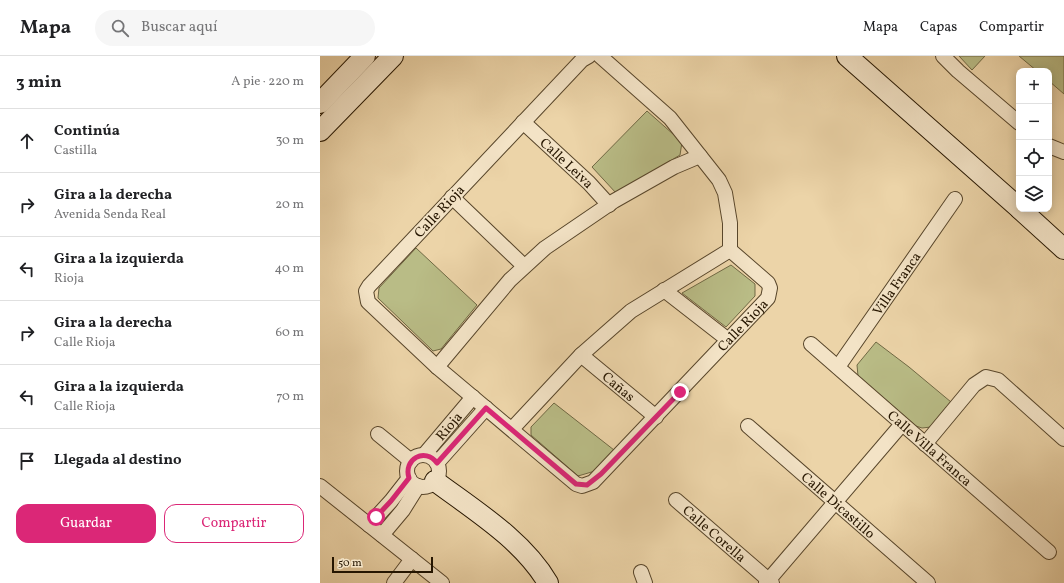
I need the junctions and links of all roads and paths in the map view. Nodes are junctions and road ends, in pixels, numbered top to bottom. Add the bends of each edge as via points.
1 (365, 56) edge
2 (393, 56) edge
3 (589, 56) edge
4 (600, 56) edge
5 (846, 56) edge
6 (943, 56) edge
7 (320, 103) edge
8 (1016, 120) edge
9 (523, 122) junction
10 (320, 131) edge
11 (1052, 147) edge
12 (1064, 152) edge
13 (700, 156) junction
14 (452, 196) junction
15 (955, 199) dead end
16 (609, 205) junction
17 (1016, 205) edge
18 (1023, 212) edge
19 (1064, 249) edge
20 (730, 250) junction
21 (524, 266) junction
22 (664, 290) junction
23 (727, 339) junction
24 (811, 344) dead end
25 (581, 355) junction
26 (437, 367) junction
27 (838, 367) junction
28 (473, 397) junction
29 (486, 408) junction
30 (656, 417) junction
31 (902, 424) junction
32 (748, 426) dead end
33 (512, 429) junction
34 (378, 434) dead end
35 (442, 435) junction
36 (1064, 439) edge
37 (925, 444) junction
38 (454, 446) junction
39 (424, 455) junction
40 (411, 461) junction
41 (425, 477) junction
42 (320, 486) edge
43 (403, 498) junction
44 (676, 500) dead end
45 (834, 502) junction
46 (369, 525) junction
47 (382, 535) junction
48 (1049, 552) dead end
49 (412, 559) junction
50 (769, 582) edge
51 (394, 583) edge
52 (442, 583) edge
53 (548, 583) edge
54 (928, 583) edge

1 - 7 street
2 - 10 street
3 - 9 street, Calle Rioja via 582,60
4 - 13 street via 670,118
5 - 17 street
6 - 8 street
9 - 14 street, Calle Rioja
9 - 16 street, Calle Leiva
11 - 12 street
13 - 16 street via 674,167
13 - 20 street via 719,180 725,193 730,222
14 - 21 street
14 - 26 street, Calle Rioja via 366,291 368,302
15 - 27 street, Villa Franca
16 - 21 street via 545,248
18 - 19 street
20 - 22 street
20 - 23 street, Calle Rioja via 768,283 770,288 768,298
21 - 26 street
22 - 23 street
22 - 25 street via 631,311
23 - 30 street, Calle Rioja
24 - 27 street, Calle Villa Franca
25 - 30 street, Cañas
25 - 33 street
26 - 28 street, Calle Rioja
27 - 31 street, Calle Villa Franca
28 - 29 street, Calle Rioja
28 - 35 street, Rioja
29 - 33 street, Calle Rioja
29 - 38 street, Rioja
30 - 33 street, Calle Rioja via 593,482 587,485 576,484
31 - 37 street, Calle Villa Franca
31 - 45 street
32 - 45 street, Calle Dicastillo
34 - 40 street
35 - 38 street
35 - 39 street, Rioja
36 - 37 street via 998,380 986,378 974,385
37 - 48 street, Calle Villa Franca
38 - 41 street, Rioja
39 - 40 street via 417,456
39 - 41 street via 429,456
40 - 41 street via 407,472
41 - 43 street, Rioja
41 - 53 street via 495,526 520,548
42 - 46 street
43 - 46 street
43 - 47 street
44 - 50 street, Calle Corella
45 - 50 street
45 - 54 street, Calle Dicastillo
46 - 47 street
47 - 49 street
49 - 51 street
49 - 52 street

